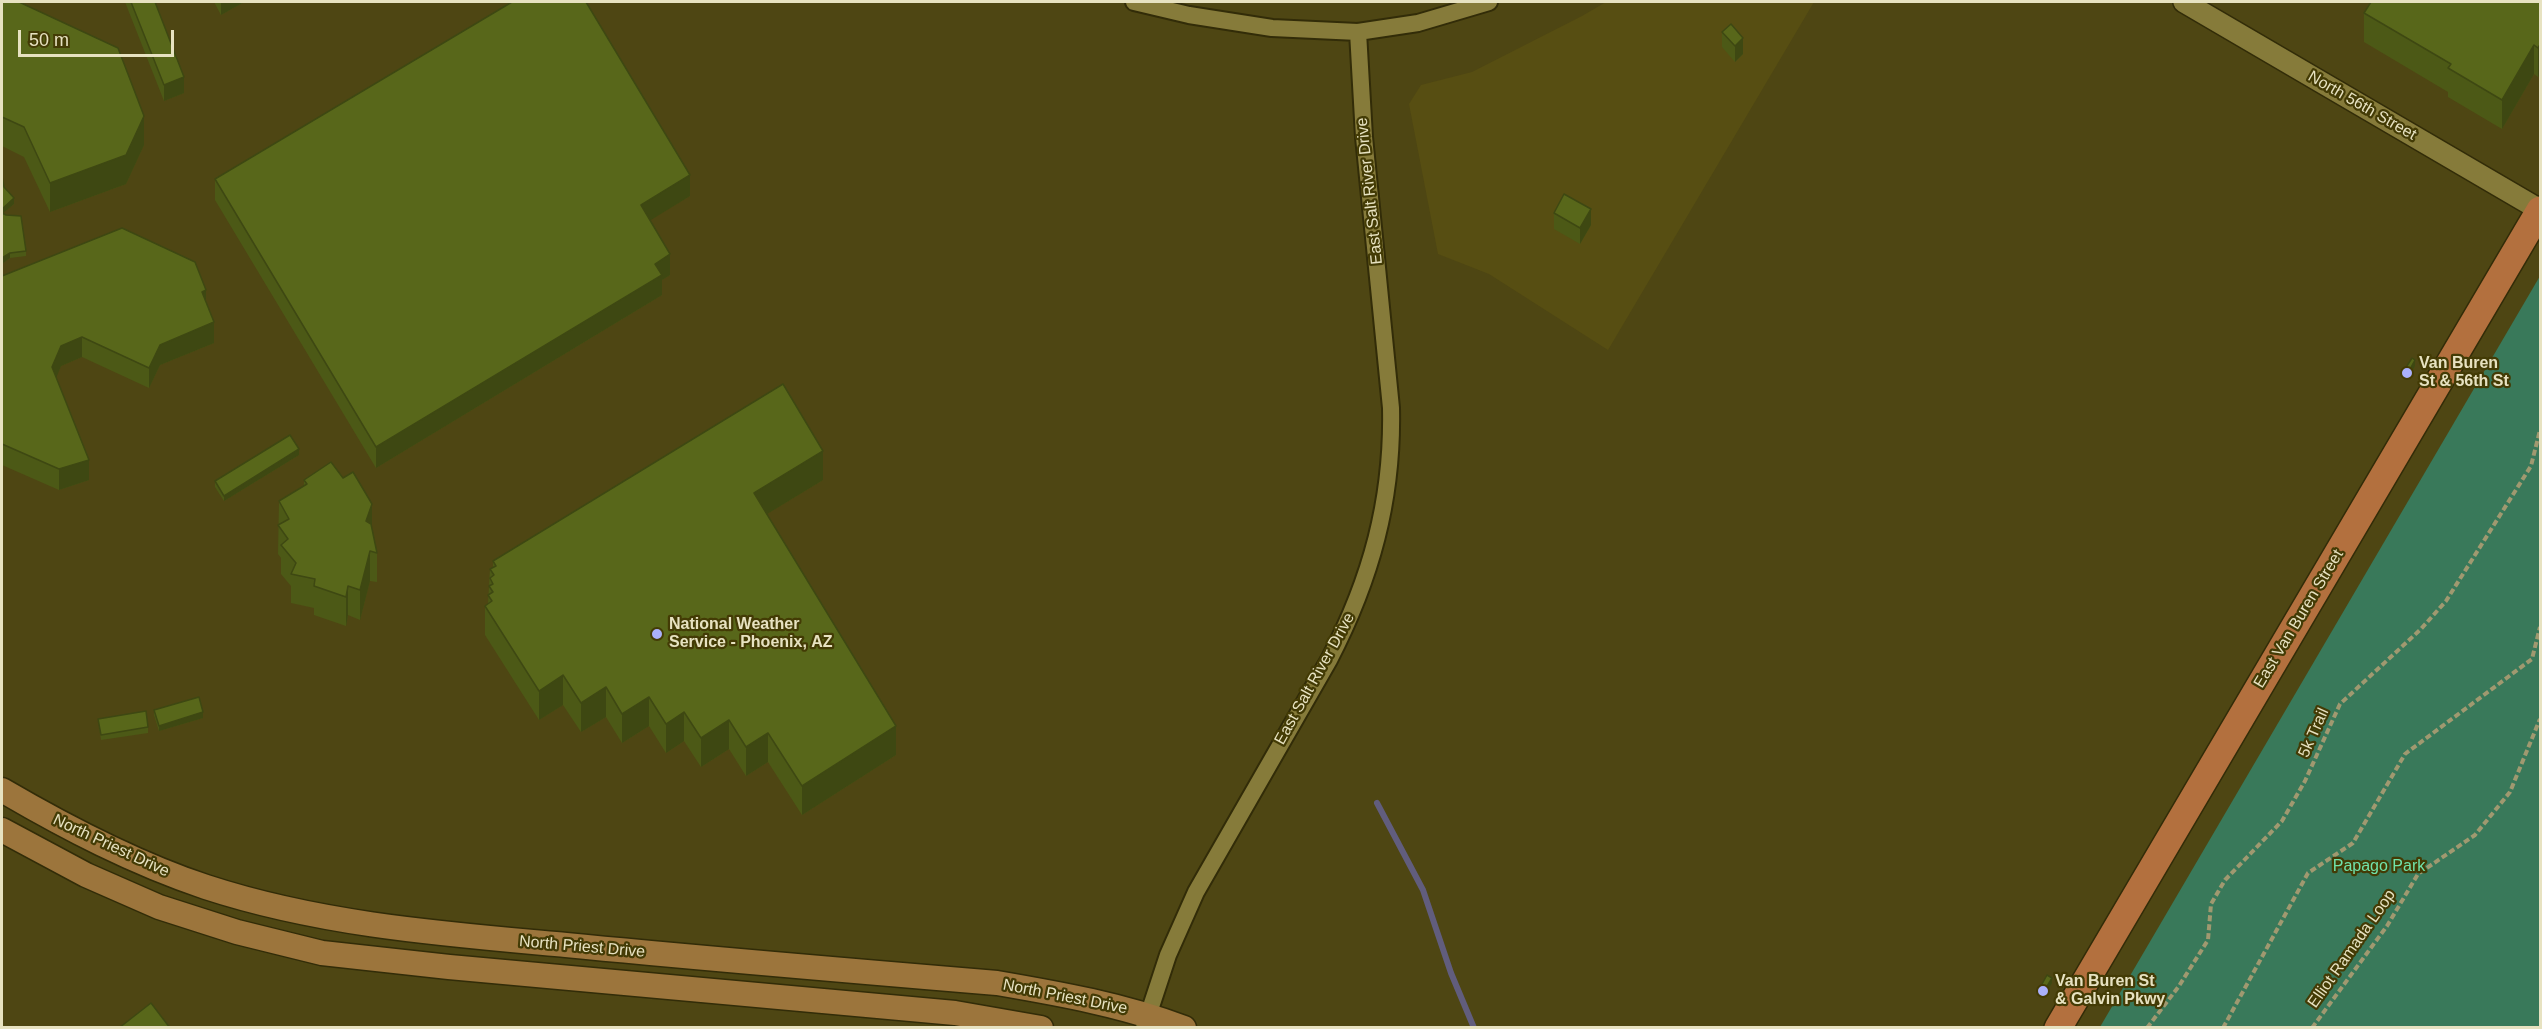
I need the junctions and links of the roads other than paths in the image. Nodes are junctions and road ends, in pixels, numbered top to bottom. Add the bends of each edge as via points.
1 (1134, 2) edge
2 (1489, 2) edge
3 (2184, 2) edge
4 (1358, 32) junction
5 (2541, 210) edge
6 (2, 790) edge
7 (2, 830) edge
8 (1146, 1021) edge
9 (1041, 1028) edge
10 (1184, 1028) edge
11 (2058, 1028) edge

1 - 4 street via 1272,28
2 - 4 street via 1418,23
3 - 5 street, North 56th Street
4 - 8 street, East Salt River Drive via 1364,137 1391,408 1383,508 1374,556 1329,660 1196,892 1168,955
5 - 11 main road, East Van Buren Street
6 - 8 main road, North Priest Drive via 106,847 176,876 316,916 499,939 997,983 1070,995
7 - 9 main road, North Priest Drive via 86,875 159,907 237,932 322,952 449,968 955,1013
8 - 10 main road, North Priest Drive

